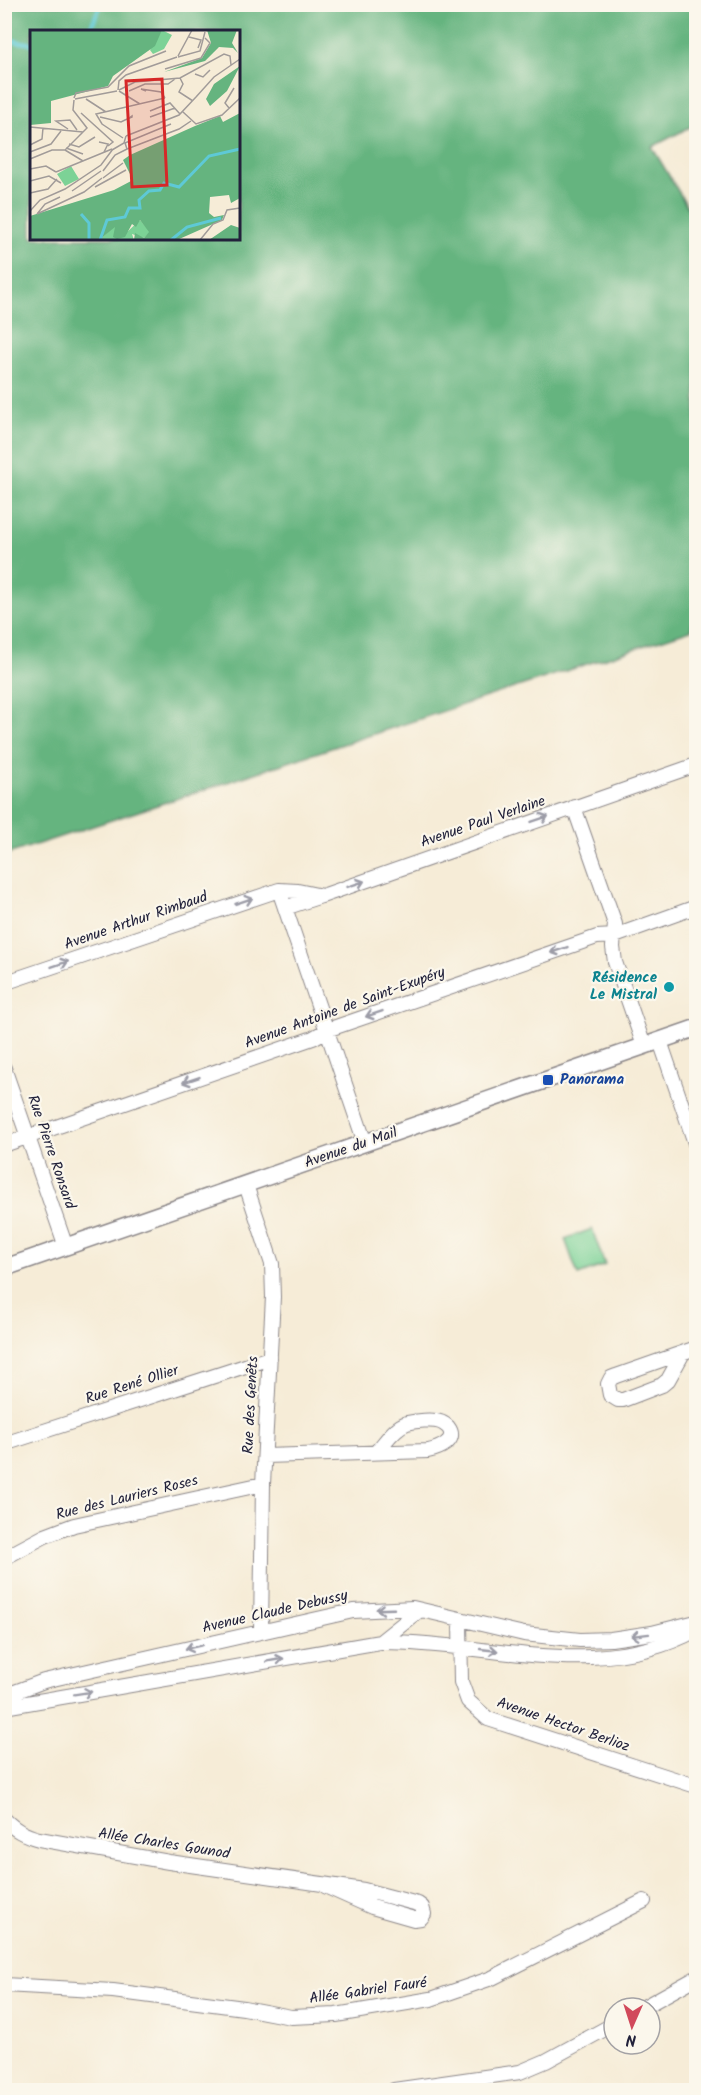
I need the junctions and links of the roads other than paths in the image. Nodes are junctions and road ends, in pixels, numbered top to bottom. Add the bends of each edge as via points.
1 (696, 765) edge
2 (574, 807) junction
3 (279, 890) junction
4 (322, 896) junction
5 (696, 906) edge
6 (285, 908) junction
7 (615, 936) junction
8 (629, 942) dead end
9 (4, 983) edge
10 (696, 1028) edge
11 (327, 1030) junction
12 (652, 1043) junction
13 (4, 1068) edge
14 (28, 1137) junction
15 (366, 1143) junction
16 (4, 1145) edge
17 (696, 1146) edge
18 (246, 1185) junction
19 (66, 1247) junction
20 (4, 1268) edge
21 (696, 1348) edge
22 (682, 1353) junction
23 (270, 1358) junction
24 (4, 1444) edge
25 (376, 1452) junction
26 (265, 1456) junction
27 (263, 1484) junction
28 (4, 1558) edge
29 (420, 1611) junction
30 (460, 1620) junction
31 (696, 1622) edge
32 (696, 1630) edge
33 (261, 1632) junction
34 (380, 1642) junction
35 (459, 1647) junction
36 (40, 1682) junction
37 (4, 1696) edge
38 (50, 1698) junction
39 (4, 1707) edge
40 (696, 1786) edge
41 (4, 1819) edge
42 (325, 1886) junction
43 (644, 1901) dead end
44 (696, 1978) edge
45 (4, 1985) edge
46 (662, 1997) edge
47 (602, 2031) edge
48 (394, 2091) edge

1 - 2 street, Avenue Paul Verlaine
4 -> 2 street, Avenue Paul Verlaine
2 - 7 street via 615,924
3 - 4 street, Avenue Paul Verlaine
3 - 6 street
9 -> 3 street, Avenue Arthur Rimbaud
4 - 6 street
5 - 7 street, Avenue Antoine de Saint-Exupéry
6 - 11 street
7 - 8 street
7 -> 11 street, Avenue Antoine de Saint-Exupéry via 597,937
7 - 12 street via 615,962
10 - 12 main road, Avenue du Mail
11 -> 14 street, Avenue Antoine de Saint-Exupéry
11 - 15 street
12 - 15 main road, Avenue du Mail
12 - 17 street
13 - 14 street, Rue Pierre Ronsard
14 - 16 street, Avenue Antoine de Saint-Exupéry
14 - 19 street, Rue Pierre Ronsard
15 - 18 main road, Avenue du Mail
18 - 19 main road, Avenue du Mail
18 - 23 street, Rue des Genêts via 272,1264
19 - 20 main road, Avenue du Mail
21 - 22 street
22 - 22 street via 662,1385 623,1400 610,1395 611,1378
23 - 24 street, Rue René Ollier
23 - 26 street, Rue des Genêts
25 - 25 street via 438,1449 450,1440 451,1433 440,1422 406,1423
25 - 26 street
26 - 27 street, Rue des Genêts
27 - 28 street, Rue des Lauriers Roses via 74,1525
27 - 33 street, Rue des Genêts
29 - 30 street, Avenue Claude Debussy
29 -> 33 street, Avenue Claude Debussy via 353,1611
29 - 34 street
31 -> 30 street, Avenue Claude Debussy via 652,1633 580,1640 524,1634
30 - 35 street, Avenue Hector Berlioz
35 -> 32 street via 565,1659 597,1657 654,1648
33 -> 36 street, Avenue Claude Debussy
34 - 35 street
38 -> 34 street
35 - 40 street, Avenue Hector Berlioz via 461,1682 468,1701 488,1719
36 - 37 street, Avenue Claude Debussy
36 - 38 street via 37,1694
38 - 39 street
41 - 42 street, Allée Charles Gounod via 25,1836 39,1839
42 - 42 street, Allée Charles Gounod via 364,1890 418,1904 424,1914 414,1919 372,1907
43 - 45 street, Allée Gabriel Fauré via 492,1978 431,2000 336,2015 291,2017 113,1991
44 - 46 street
47 - 48 street via 520,2072

